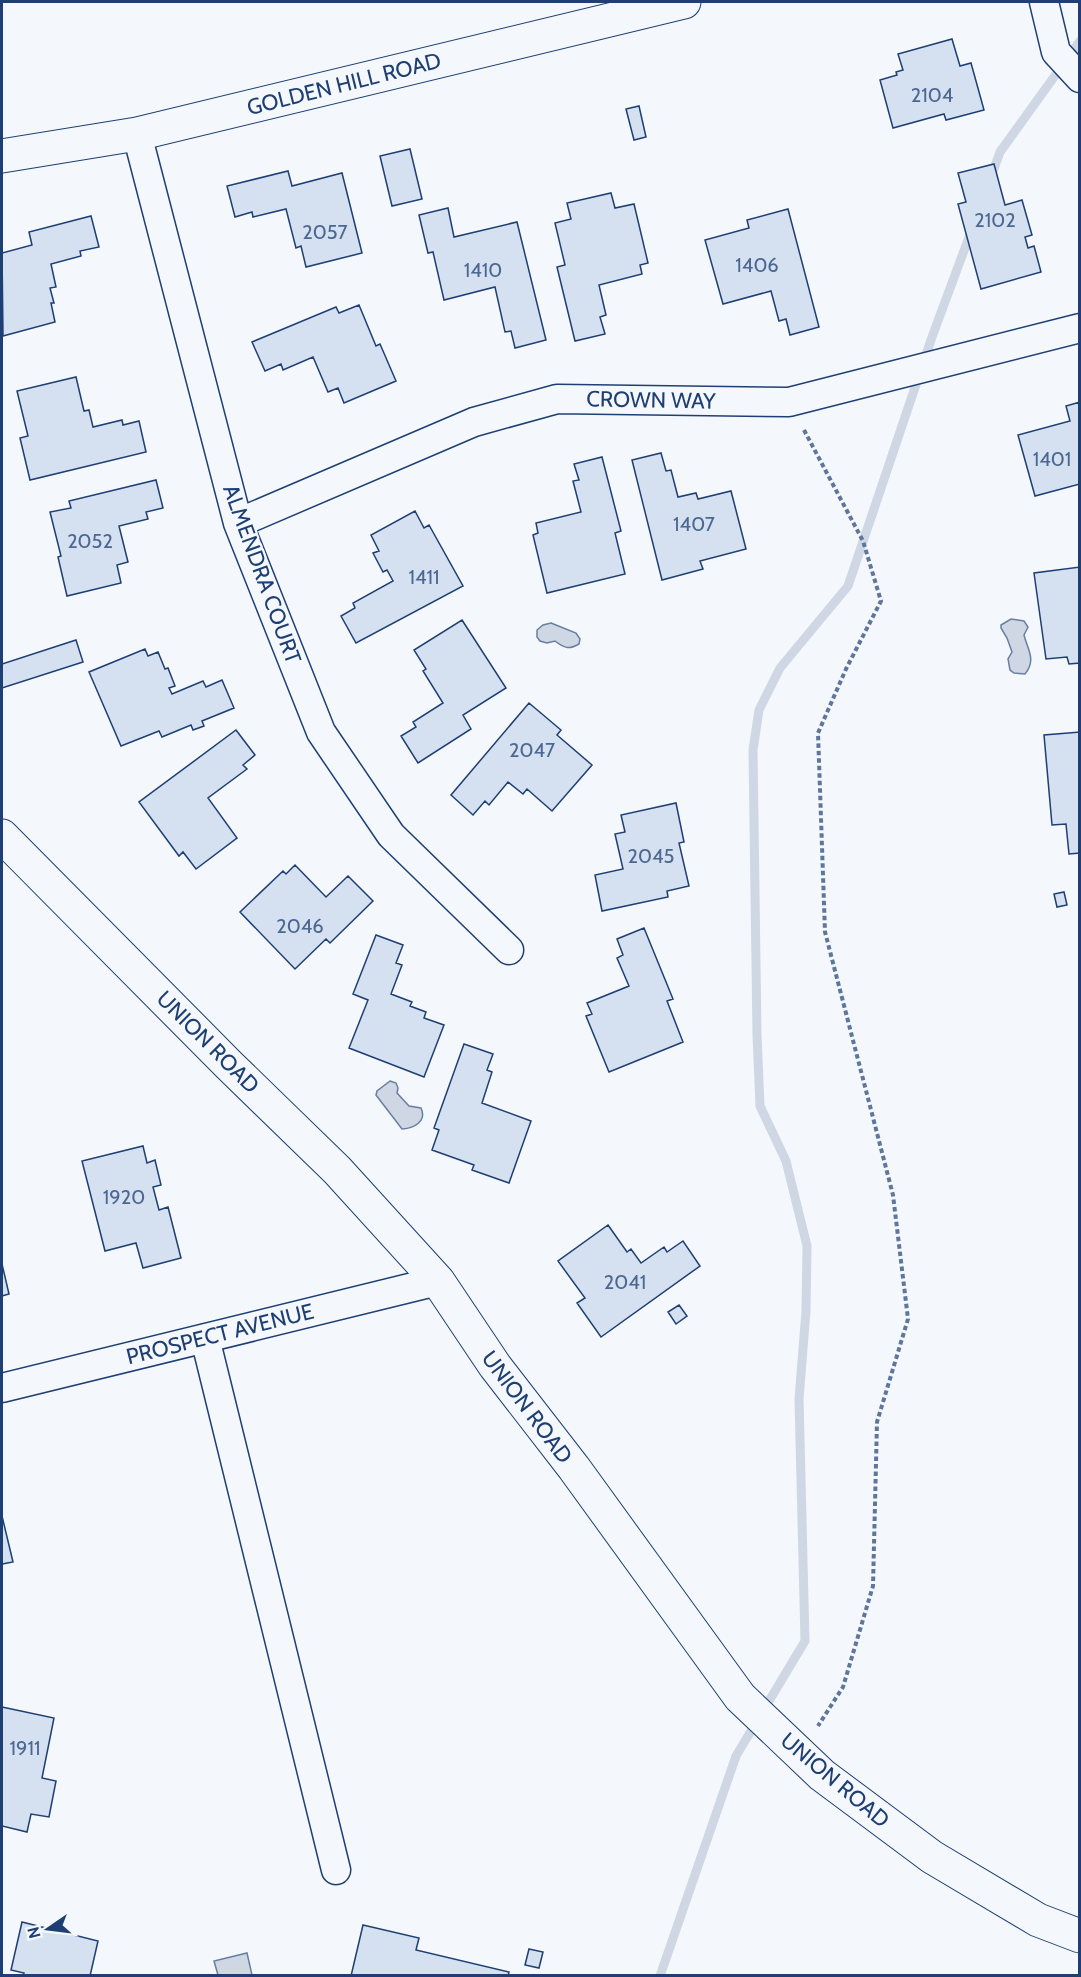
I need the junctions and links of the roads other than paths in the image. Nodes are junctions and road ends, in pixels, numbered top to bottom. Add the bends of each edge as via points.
1 (684, 2) edge
2 (1044, 2) edge
3 (1080, 78) edge
4 (137, 134) junction
5 (2, 156) edge
6 (1080, 328) edge
7 (238, 523) junction
8 (2, 836) edge
9 (509, 950) dead end
10 (438, 1281) junction
11 (205, 1338) junction
12 (2, 1388) edge
13 (336, 1870) dead end
14 (1080, 1936) edge

1 - 4 main road, GOLDEN HILL ROAD
2 - 3 street via 1056,52
4 - 5 main road, GOLDEN HILL ROAD
4 - 7 street, ALMENDRA COURT
6 - 7 street, CROWN WAY via 789,402 557,399 474,422
7 - 9 street, ALMENDRA COURT via 321,732 391,835
8 - 10 main road, UNION ROAD via 337,1170
10 - 11 street, PROSPECT AVENUE
10 - 14 main road, UNION ROAD via 495,1366 740,1696 822,1775 932,1857 1038,1920
11 - 12 street, PROSPECT AVENUE
11 - 13 street

